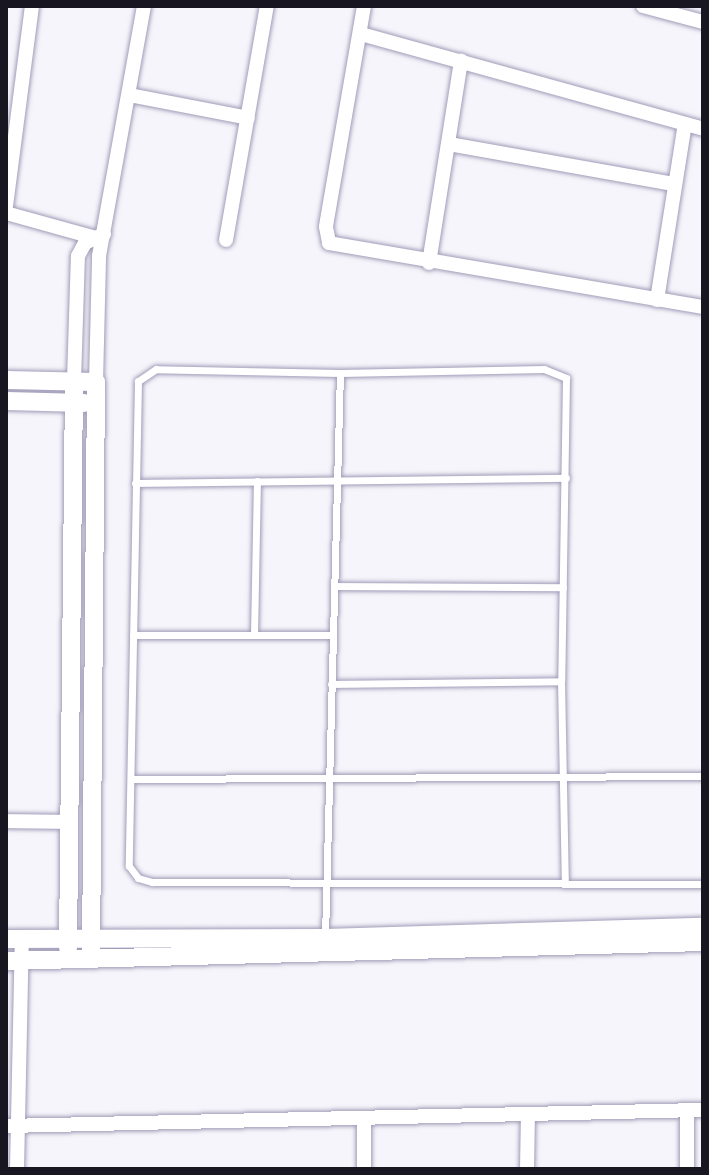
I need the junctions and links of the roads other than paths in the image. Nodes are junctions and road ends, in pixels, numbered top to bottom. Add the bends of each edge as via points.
1 (32, 6) edge
2 (144, 6) edge
3 (267, 6) edge
4 (364, 6) edge
5 (643, 6) edge
6 (703, 22) edge
7 (361, 34) junction
8 (461, 61) junction
9 (129, 95) junction
10 (248, 118) junction
11 (685, 124) junction
12 (703, 129) edge
13 (449, 144) junction
14 (673, 184) junction
15 (6, 206) edge
16 (6, 213) edge
17 (100, 236) junction
18 (226, 240) dead end
19 (429, 263) junction
20 (657, 300) junction
21 (703, 307) edge
22 (340, 373) junction
23 (6, 380) edge
24 (74, 381) junction
25 (96, 382) junction
26 (6, 401) edge
27 (74, 403) junction
28 (95, 404) junction
29 (566, 478) junction
30 (336, 480) junction
31 (257, 481) junction
32 (135, 483) junction
33 (334, 586) junction
34 (563, 587) junction
35 (133, 635) junction
36 (254, 635) junction
37 (333, 635) junction
38 (561, 681) junction
39 (331, 684) junction
40 (563, 775) junction
41 (703, 776) edge
42 (329, 778) junction
43 (131, 779) junction
44 (6, 821) edge
45 (69, 822) junction
46 (327, 883) junction
47 (565, 883) junction
48 (703, 884) edge
49 (703, 927) edge
50 (325, 938) junction
51 (14, 939) edge
52 (68, 939) junction
53 (91, 939) junction
54 (703, 942) edge
55 (68, 959) junction
56 (91, 959) junction
57 (14, 961) edge
58 (687, 1110) junction
59 (703, 1110) edge
60 (528, 1114) junction
61 (364, 1118) junction
62 (11, 1126) edge
63 (17, 1169) edge
64 (364, 1169) edge
65 (527, 1169) edge
66 (687, 1169) edge

1 - 15 street
2 - 9 street
3 - 10 street
4 - 7 street
5 - 6 street
7 - 8 street
7 - 19 street via 325,237 338,248
8 - 11 street
8 - 13 street
9 - 10 street
9 - 17 street
10 - 18 street
11 - 12 street
11 - 14 street
13 - 14 street
13 - 19 street
14 - 20 street
16 - 17 street
17 - 24 street via 85,243 78,256
17 - 25 street
19 - 20 street
20 - 21 street
22 - 29 lane via 557,372 569,388
22 - 30 lane
22 - 32 lane via 147,372 137,390
23 - 24 street
24 - 25 street
24 - 27 street
25 - 28 street
26 - 27 street
27 - 28 street
27 - 45 street
28 - 53 street
29 - 30 lane
29 - 34 lane
30 - 31 lane
30 - 33 lane
31 - 32 lane
31 - 36 lane
32 - 35 lane
33 - 34 lane
33 - 37 lane
34 - 38 lane
35 - 36 lane
35 - 43 lane
36 - 37 lane
37 - 39 lane
38 - 39 lane
38 - 40 lane
39 - 42 lane
40 - 41 lane
40 - 42 lane
40 - 47 lane
42 - 43 lane
42 - 46 lane
43 - 46 lane via 127,851 138,878
44 - 45 street
45 - 52 street
46 - 47 lane
46 - 50 lane
47 - 48 lane
49 - 50 street
50 - 53 street
51 - 52 street
51 - 57 street
52 - 53 street
52 - 55 street
53 - 56 street
54 - 56 street
55 - 56 street
55 - 57 street
57 - 62 street
58 - 59 street
58 - 60 street
58 - 66 street
60 - 61 street
60 - 65 street
61 - 62 street
61 - 64 street
62 - 63 street

